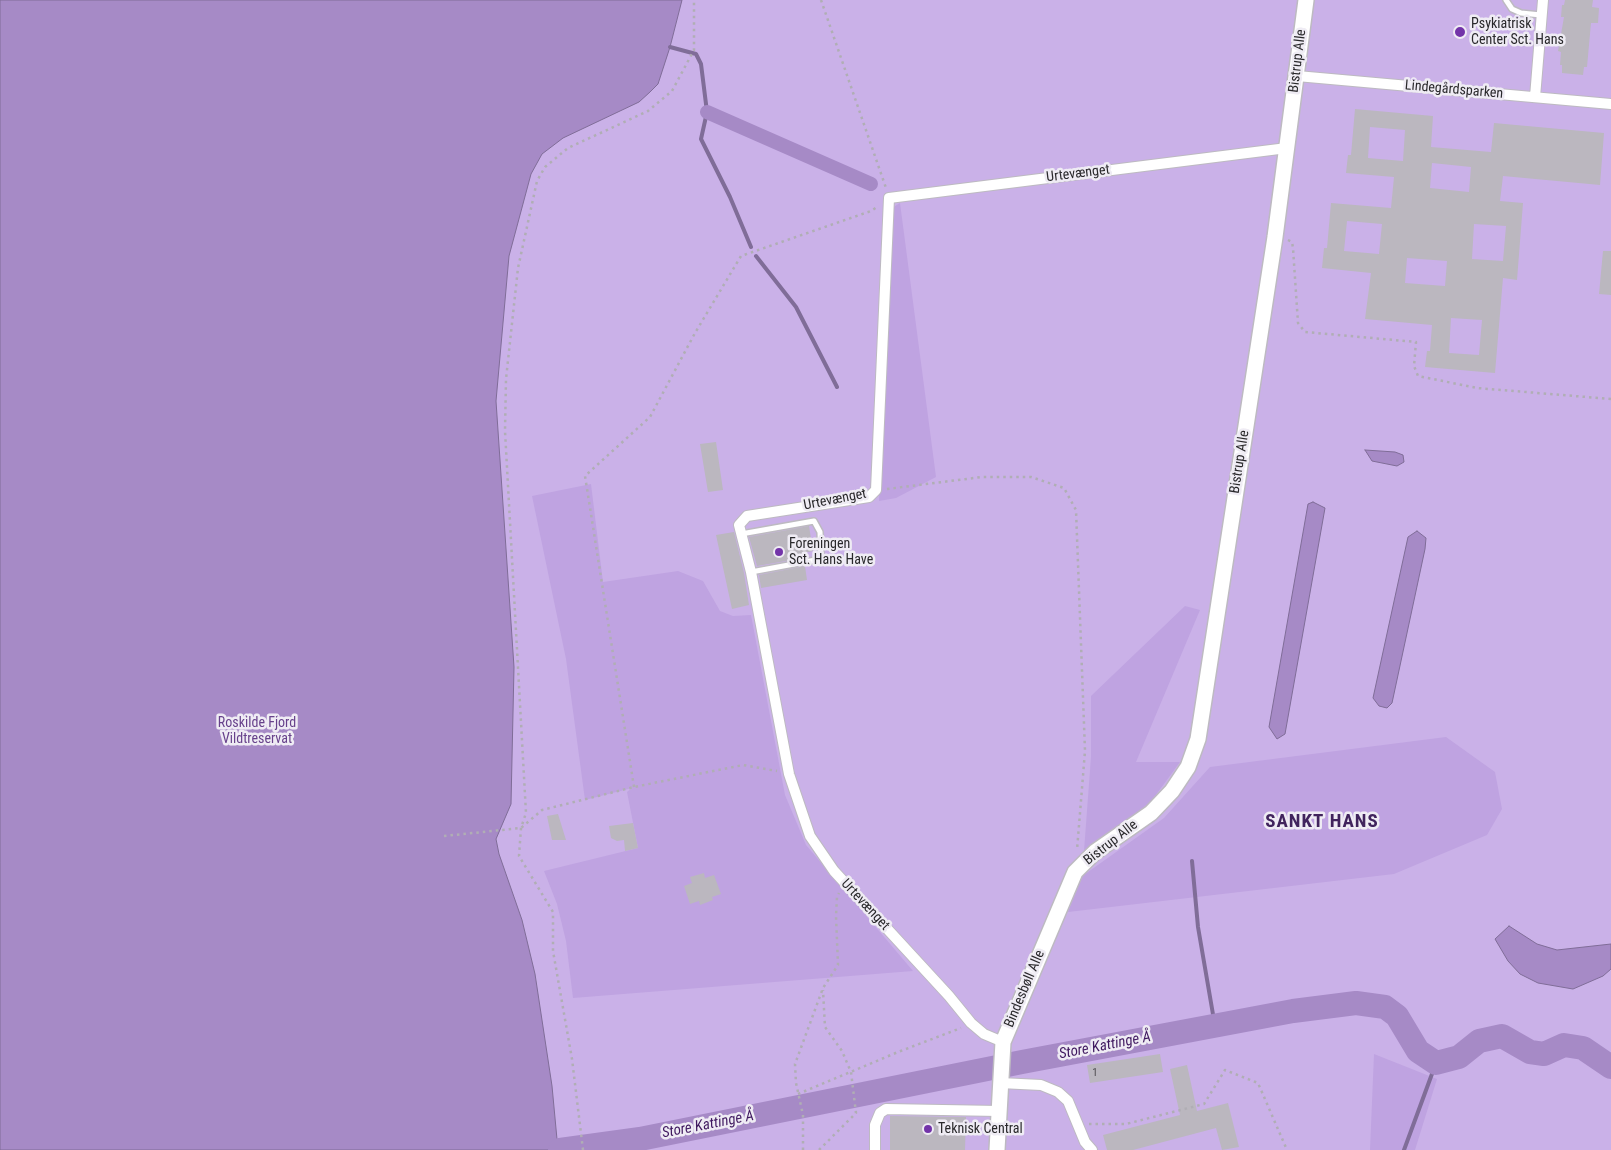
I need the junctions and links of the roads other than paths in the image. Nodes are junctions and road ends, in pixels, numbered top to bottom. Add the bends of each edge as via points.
1 (1306, 0) edge
2 (1506, 0) edge
3 (1543, 0) edge
4 (1541, 15) junction
5 (1297, 76) junction
6 (1535, 97) junction
7 (1611, 104) edge
8 (1287, 148) junction
9 (740, 534) junction
10 (751, 572) junction
11 (1075, 872) joint
12 (1002, 1042) junction
13 (1000, 1083) junction
14 (999, 1111) junction
15 (874, 1150) edge
16 (997, 1150) edge
17 (1092, 1150) edge

1 - 5 street, Bistrup Alle
2 - 4 lane via 1512,9 1521,13
3 - 4 street
4 - 6 street
5 - 6 street, Lindegårdsparken
5 - 8 street, Bistrup Alle
6 - 7 street, Lindegårdsparken
8 - 9 street, Urtevænget via 889,198 876,490 869,497 747,516 739,525
8 - 11 street, Bistrup Alle via 1198,739 1188,767 1172,791 1151,813 1095,852
9 - 10 street, Urtevænget
9 - 10 lane via 814,521 820,532 821,559
10 - 12 street, Urtevænget via 789,774 810,836 834,872 971,1024
11 - 12 street, Bindesbøll Alle
12 - 13 street, Bindesbøll Alle
13 - 14 street, Bindesbøll Alle
13 - 17 street via 1041,1085 1058,1092 1068,1101 1085,1142
14 - 15 street via 886,1109 875,1125
14 - 16 street, Bindesbøll Alle

